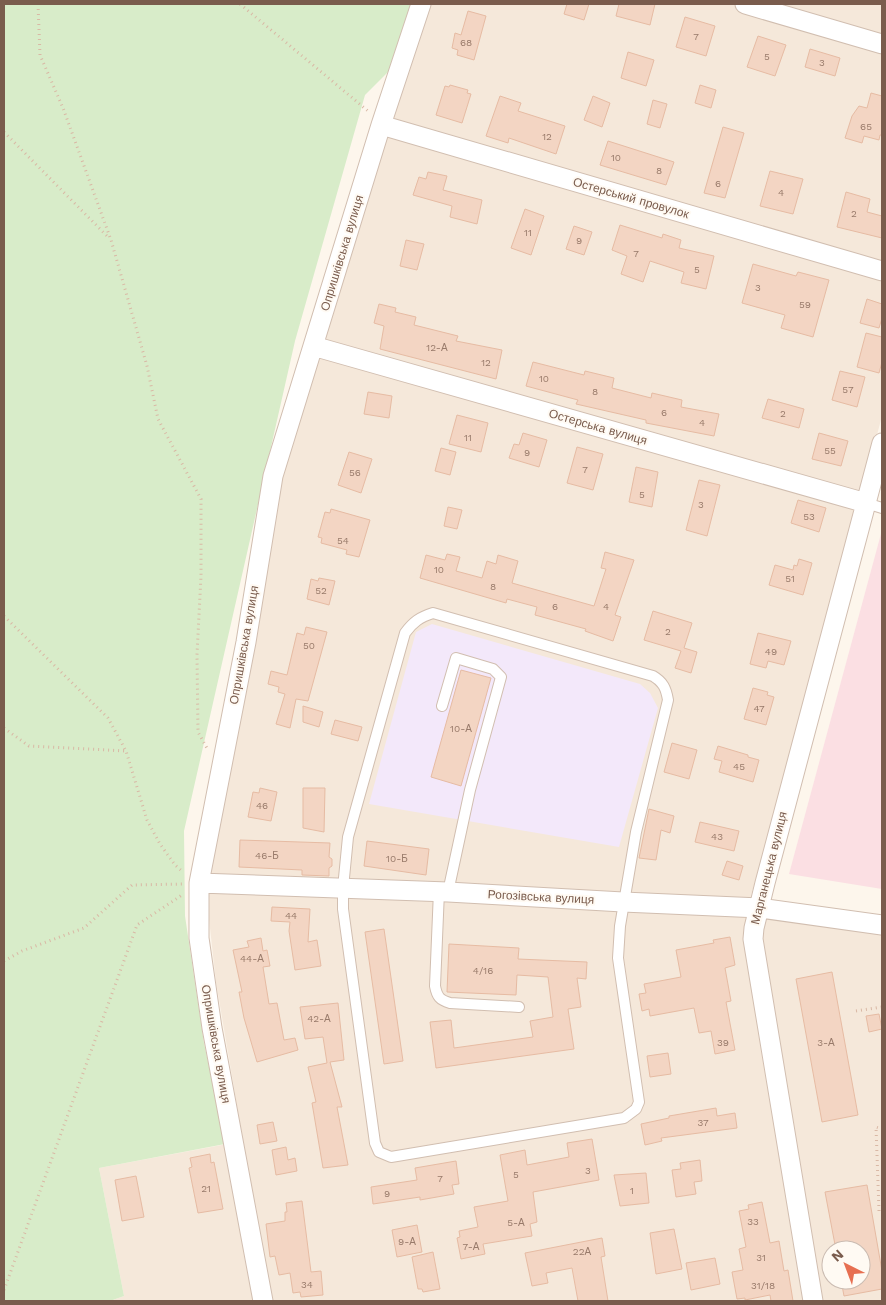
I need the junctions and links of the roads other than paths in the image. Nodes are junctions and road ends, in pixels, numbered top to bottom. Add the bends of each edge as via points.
1 (421, 4) edge
2 (745, 4) edge
3 (882, 44) edge
4 (380, 125) junction
5 (882, 271) edge
6 (313, 346) junction
7 (882, 443) edge
8 (874, 505) edge
9 (442, 706) dead end
10 (199, 883) junction
11 (343, 888) junction
12 (443, 892) junction
13 (623, 902) junction
14 (760, 908) junction
15 (882, 925) edge
16 (519, 1008) dead end
17 (263, 1301) edge
18 (812, 1301) edge

1 - 4 street, Опришківська вулиця
2 - 3 street
4 - 5 street, Остерський провулок
4 - 6 street, Опришківська вулиця
6 - 8 street, Остерська вулиця
6 - 10 street, Опришківська вулиця via 273,476 246,642
7 - 8 street, Марганецька вулиця
8 - 14 street, Марганецька вулиця
9 - 12 lane via 456,658 493,669 501,677
10 - 11 street, Рогозівська вулиця
10 - 17 street, Опришківська вулиця via 199,938 211,1019
11 - 12 street, Рогозівська вулиця
11 - 13 lane via 343,909 375,1143 379,1152 391,1157 624,1118 636,1109 639,1102 618,958
11 - 13 lane via 348,837 405,634 421,616 433,613 653,676 666,689 668,700 636,832
12 - 13 street, Рогозівська вулиця
12 - 16 lane via 435,986 437,996 450,1003
13 - 14 street, Рогозівська вулиця
14 - 15 street, Рогозівська вулиця
14 - 18 street, Марганецька вулиця via 753,939

